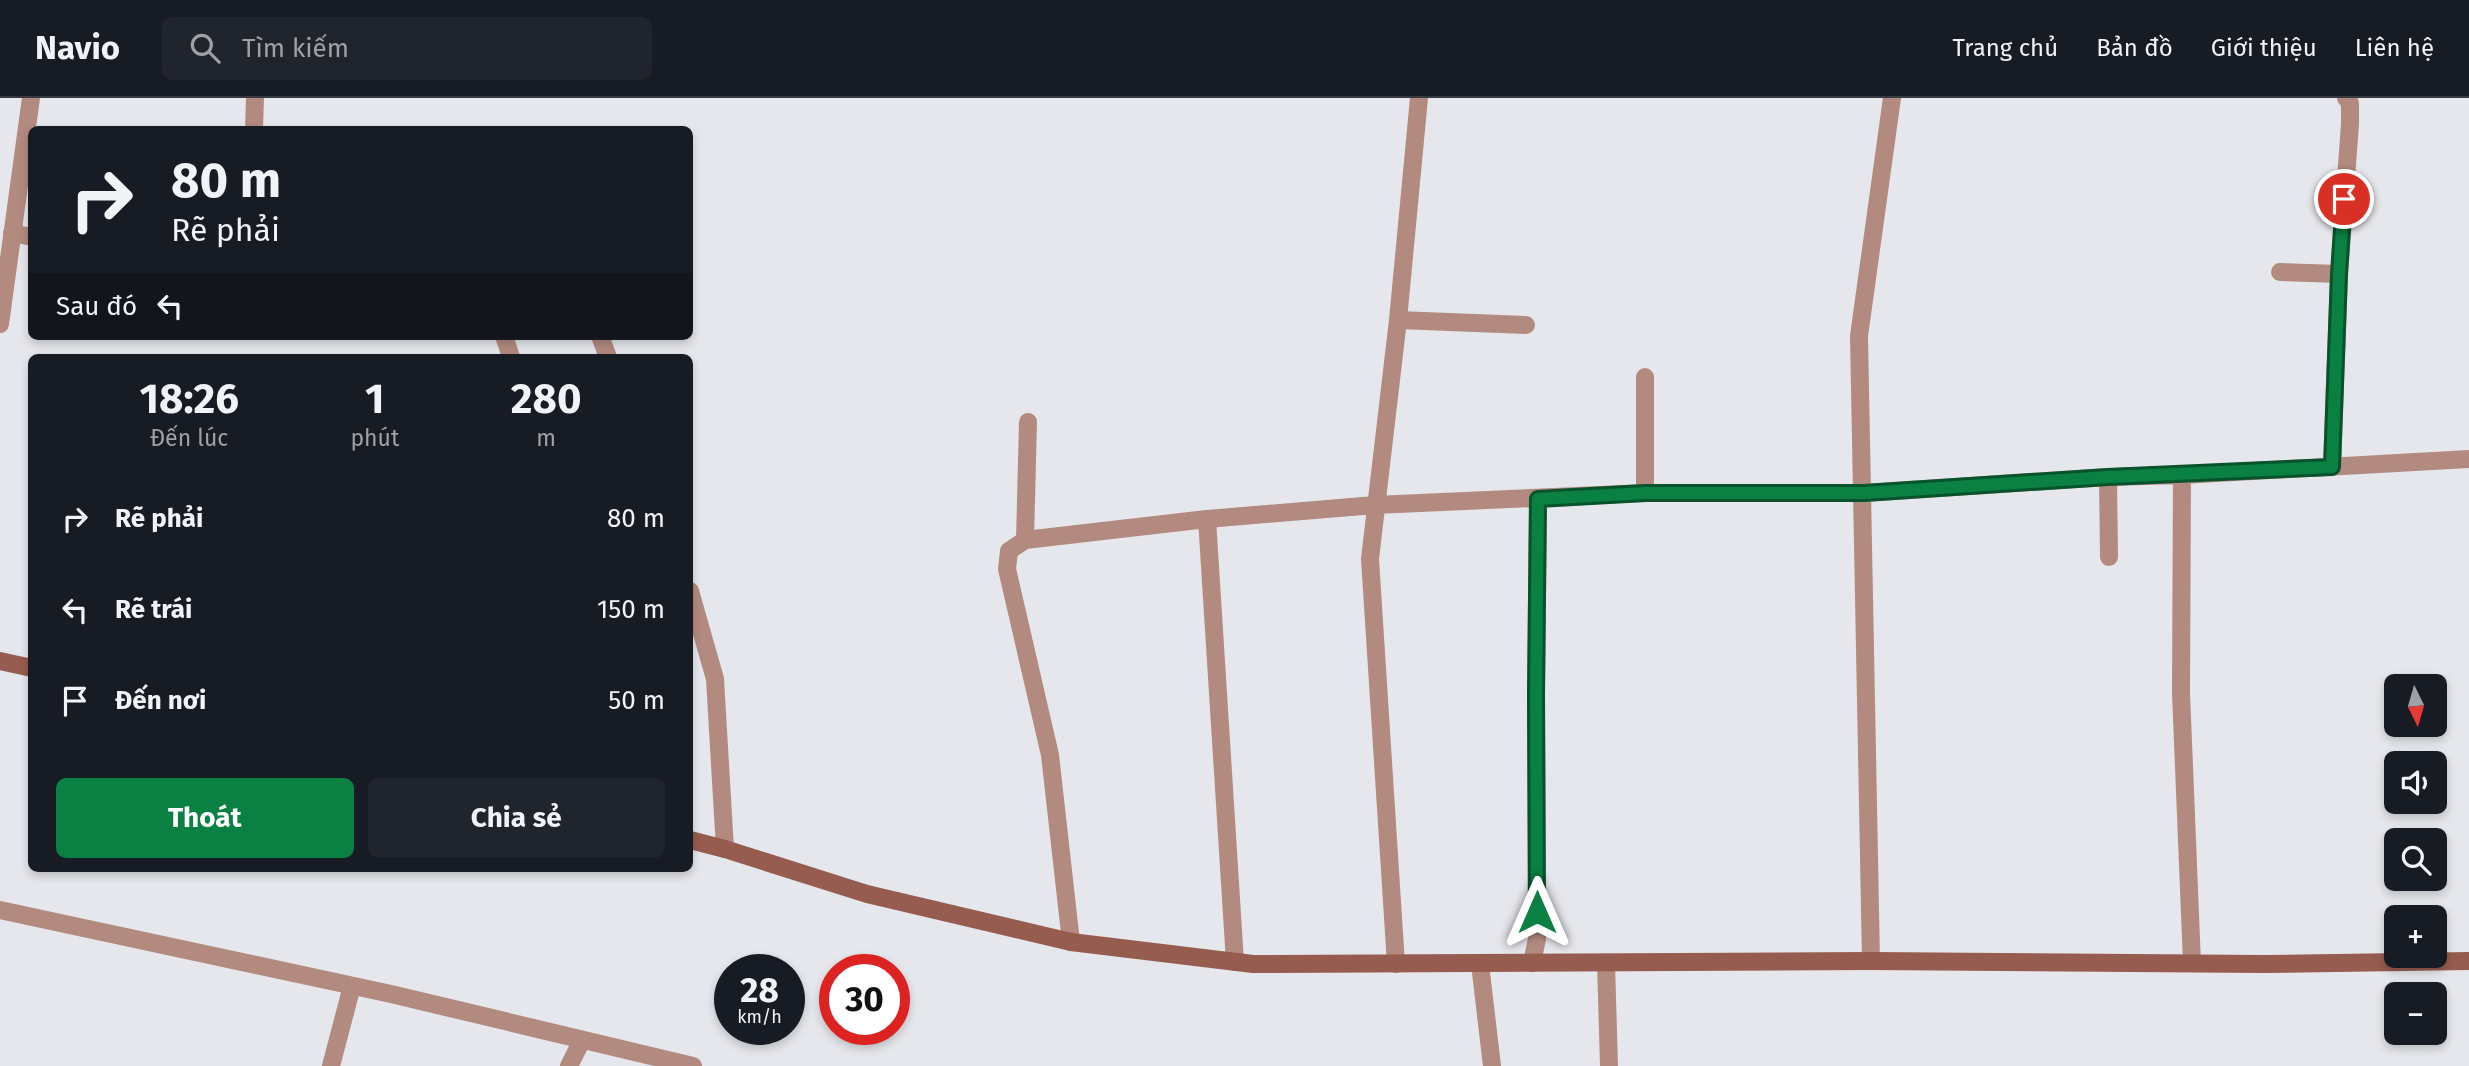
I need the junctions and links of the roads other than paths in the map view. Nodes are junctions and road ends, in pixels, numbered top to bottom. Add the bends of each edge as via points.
1 (31, 98) edge
2 (255, 98) edge
3 (1419, 98) edge
4 (1892, 98) edge
5 (2346, 98) edge
6 (254, 126) edge
7 (0, 183) edge
8 (19, 185) junction
9 (12, 233) junction
10 (28, 236) edge
11 (2280, 272) dead end
12 (2339, 274) junction
13 (1398, 320) junction
14 (0, 324) edge
15 (1526, 325) dead end
16 (1645, 377) dead end
17 (1028, 422) dead end
18 (2469, 459) edge
19 (2332, 467) junction
20 (2182, 475) junction
21 (2108, 477) junction
22 (1645, 493) junction
23 (1864, 493) junction
24 (1538, 499) junction
25 (1375, 505) junction
26 (1208, 519) junction
27 (1025, 540) junction
28 (2109, 557) dead end
29 (693, 602) edge
30 (0, 661) edge
31 (28, 667) edge
32 (693, 841) edge
33 (725, 849) junction
34 (0, 910) edge
35 (1071, 942) junction
36 (1871, 961) junction
37 (2469, 961) edge
38 (1235, 962) junction
39 (1532, 963) junction
40 (1606, 963) junction
41 (2192, 963) junction
42 (1396, 964) junction
43 (1480, 964) junction
44 (352, 986) junction
45 (582, 1040) junction
46 (331, 1066) edge
47 (569, 1066) edge
48 (693, 1066) edge
49 (1492, 1066) edge
50 (1609, 1066) edge

1 - 8 street
2 - 6 street
3 - 13 street
4 - 23 street via 1859,336
5 - 12 street via 2350,124
7 - 8 street
8 - 9 street
9 - 10 street
9 - 14 street
11 - 12 street
12 - 19 street
13 - 15 street
13 - 25 street
16 - 22 street
17 - 27 street
18 - 19 street
19 - 20 street
20 - 21 street
20 - 41 street via 2181,693
21 - 23 street
21 - 28 street
22 - 23 street
22 - 24 street
23 - 36 street
24 - 25 street
24 - 39 street via 1537,939
25 - 26 street
25 - 42 street via 1370,559
26 - 27 street
26 - 38 street
27 - 35 street via 1009,551 1007,569 1050,755
29 - 33 street via 715,679
30 - 31 street
32 - 33 street
33 - 35 street via 867,894
34 - 44 street
35 - 38 street
36 - 40 street
36 - 41 street
37 - 41 street
38 - 42 street
39 - 40 street
39 - 43 street
40 - 50 street
42 - 43 street
43 - 49 street
44 - 45 street
44 - 46 street
45 - 47 street
45 - 48 street

